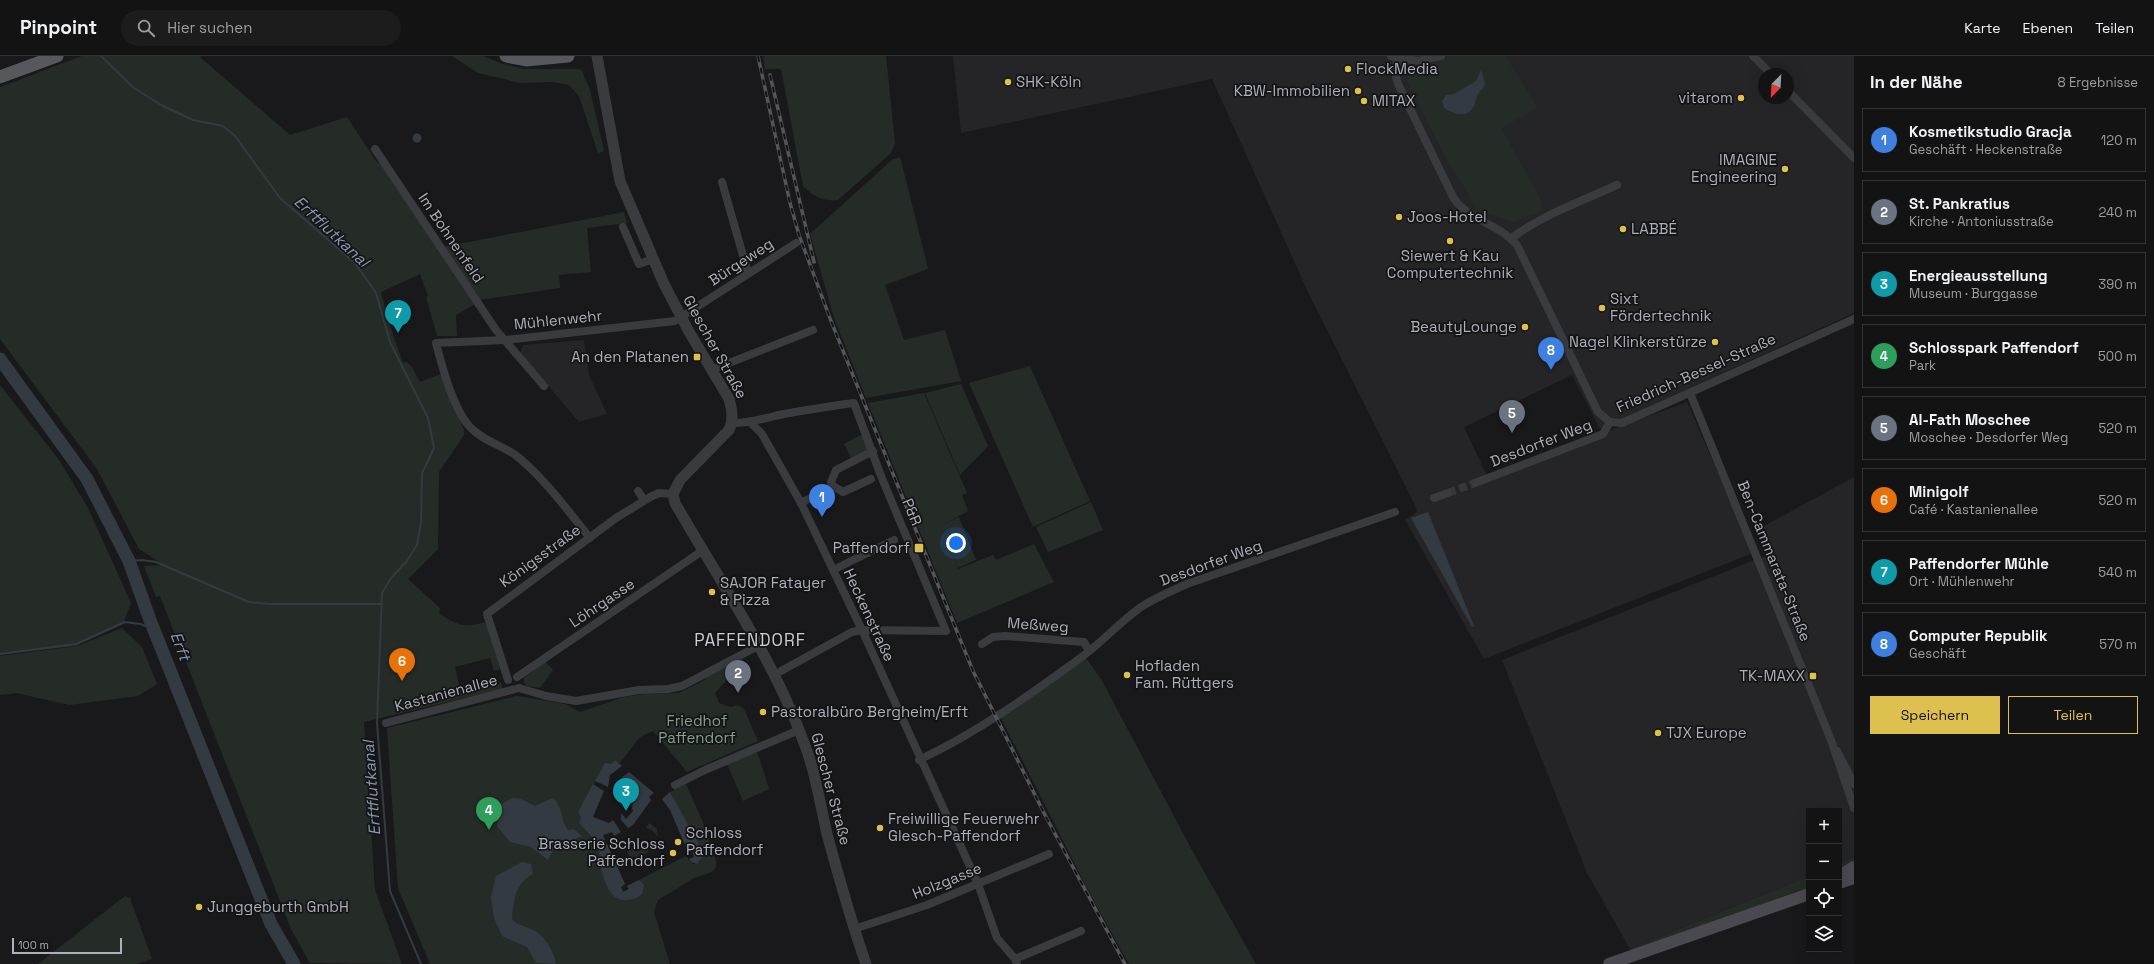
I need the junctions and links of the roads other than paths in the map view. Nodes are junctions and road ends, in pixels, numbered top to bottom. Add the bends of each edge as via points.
1 (56, 56) edge
2 (506, 56) edge
3 (568, 56) edge
4 (598, 56) edge
5 (1441, 56) edge
6 (1753, 56) edge
7 (551, 57) edge
8 (1394, 57) edge
9 (1765, 68) edge
10 (0, 77) edge
11 (1794, 97) edge
12 (375, 149) dead end
13 (1854, 158) edge
14 (722, 182) dead end
15 (1617, 185) dead end
16 (623, 227) dead end
17 (1512, 238) junction
18 (796, 243) dead end
19 (652, 259) junction
20 (748, 273) junction
21 (681, 317) junction
22 (1854, 319) edge
23 (813, 330) dead end
24 (505, 340) junction
25 (711, 370) junction
26 (544, 386) dead end
27 (1690, 393) junction
28 (1610, 422) junction
29 (732, 423) junction
30 (752, 423) junction
31 (873, 451) junction
32 (871, 479) dead end
33 (1475, 482) tunnel mouth
34 (833, 486) junction
35 (638, 490) dead end
36 (1448, 493) tunnel mouth
37 (673, 494) junction
38 (1434, 498) dead end
39 (644, 500) junction
40 (802, 503) junction
41 (1395, 512) dead end
42 (590, 538) junction
43 (894, 540) dead end
44 (702, 551) junction
45 (833, 570) junction
46 (862, 630) junction
47 (982, 644) dead end
48 (758, 646) junction
49 (1089, 651) junction
50 (781, 671) dead end
51 (517, 677) junction
52 (508, 680) junction
53 (515, 689) junction
54 (386, 723) dead end
55 (799, 730) junction
56 (1830, 740) junction
57 (919, 760) junction
58 (1854, 784) edge
59 (675, 785) dead end
60 (1854, 808) edge
61 (1049, 854) dead end
62 (1854, 867) edge
63 (1842, 874) edge
64 (1854, 878) edge
65 (1842, 882) edge
66 (978, 884) junction
67 (1806, 894) edge
68 (854, 929) junction
69 (1081, 932) dead end
70 (1016, 962) edge
71 (866, 964) edge
72 (1610, 964) edge

1 - 10 main road
2 - 7 main road via 526,60
3 - 7 main road
4 - 19 street, Glescher Straße via 620,181
5 - 8 street via 1418,61
6 - 9 street
8 - 17 street via 1398,84 1453,197 1464,210
11 - 13 street
12 - 24 street, Im Bohnenfeld
14 - 20 street
15 - 17 street via 1522,230
16 - 19 street via 639,264
17 - 28 street, Friedrich-Bessel-Straße via 1598,412
18 - 20 street, Bürgeweg
19 - 21 street, Glescher Straße
20 - 21 street, Bürgeweg
21 - 24 street, Mühlenwehr via 675,321
21 - 25 street, Glescher Straße
22 - 27 street, Friedrich-Bessel-Straße
23 - 25 street
24 - 26 street, Im Bohnenfeld
24 - 42 street, Mühlenwehr via 436,343 445,377 456,403 470,427 514,454 545,484
25 - 29 street, Glescher Straße via 729,399 733,411
27 - 28 street, Friedrich-Bessel-Straße via 1622,423
27 - 56 street, Ben-Cammarata-Straße
28 - 33 street, Desdorfer Weg via 1603,434
29 - 30 street
29 - 37 street, Glescher Straße via 726,434 680,480
30 - 31 street, P&R via 808,410 854,404
30 - 40 street, Heckenstraße via 762,434
31 - 34 street via 836,470 831,482
31 - 46 street, P&R via 946,631 877,628
32 - 34 street via 843,492
34 - 40 street
35 - 39 street
36 - 38 street
37 - 39 street, Königsstraße via 659,493
37 - 44 street, Glescher Straße via 675,504
39 - 42 street, Königsstraße
40 - 45 street, Heckenstraße
41 - 49 street, Desdorfer Weg via 1187,584 1142,607
42 - 52 street, Königsstraße via 487,614
43 - 45 street
44 - 48 street, Glescher Straße
44 - 51 street, Löhrgasse
45 - 46 street, Heckenstraße
46 - 50 street via 842,637
46 - 57 street, Heckenstraße
47 - 49 street, Meßweg via 994,637 1005,636 1084,642
48 - 53 street via 678,688 639,690 576,701
48 - 55 street, Glescher Straße
49 - 57 street, Desdorfer Weg via 996,718
51 - 52 street
51 - 53 street via 521,682
52 - 53 street via 508,687
53 - 54 street, Kastanienallee
55 - 59 street
55 - 68 street, Glescher Straße via 809,757
56 - 58 street, Ben-Cammarata-Straße
56 - 60 street, Ben-Cammarata-Straße
57 - 66 street, Heckenstraße
61 - 66 street, Holzgasse
62 - 63 main road
64 - 65 main road
66 - 68 street, Holzgasse via 927,905
66 - 70 street, Heckenstraße via 997,938
67 - 72 main road
68 - 71 street, Glescher Straße
69 - 70 street, Heckenstraße

